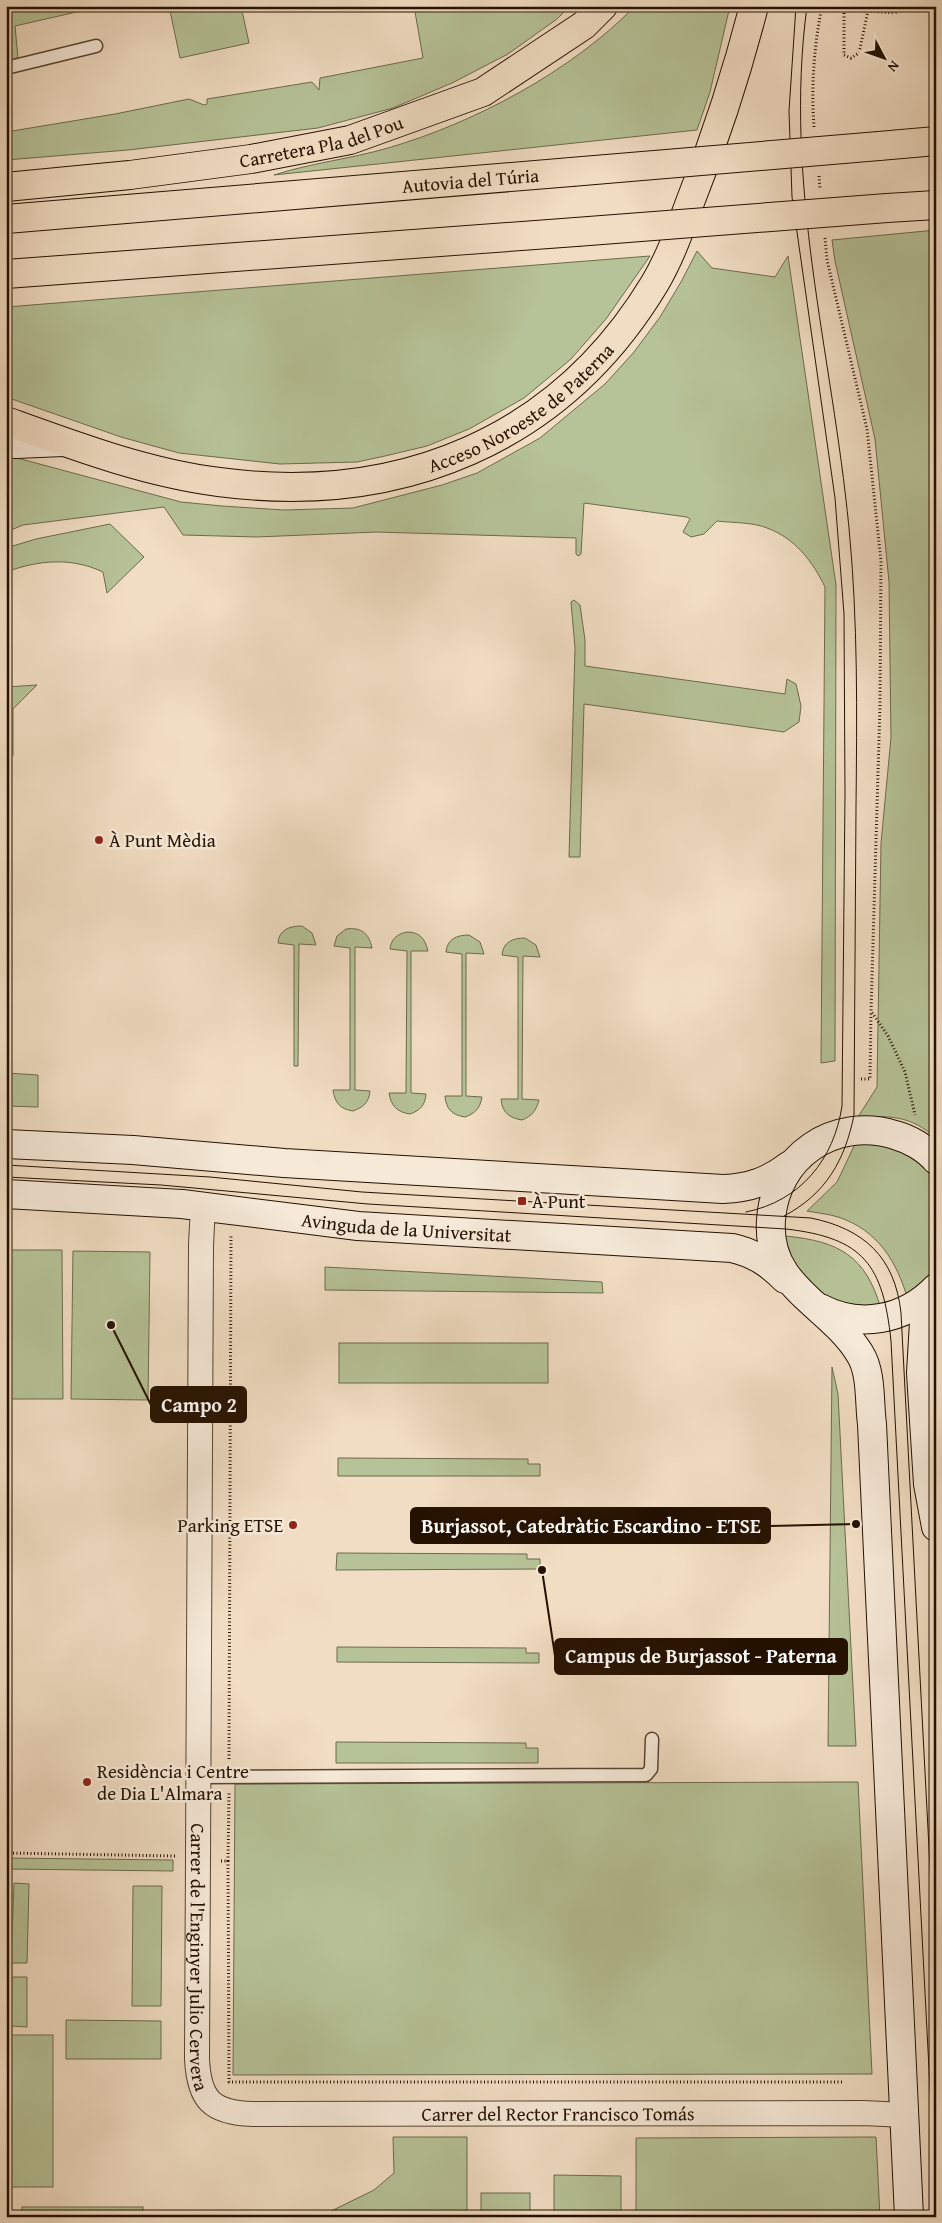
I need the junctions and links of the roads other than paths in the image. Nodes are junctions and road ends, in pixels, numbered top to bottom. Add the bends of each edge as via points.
1 (603, 6) edge
2 (754, 6) edge
3 (96, 46) dead end
4 (6, 68) edge
5 (936, 141) edge
6 (6, 187) edge
7 (936, 205) edge
8 (6, 219) edge
9 (6, 274) edge
10 (6, 421) edge
11 (6, 442) edge
12 (63, 442) junction
13 (6, 1144) edge
14 (936, 1160) edge
15 (793, 1162) junction
16 (6, 1194) edge
17 (203, 1206) junction
18 (936, 1288) edge
19 (936, 1295) edge
20 (803, 1296) junction
21 (936, 1527) edge
22 (652, 1739) dead end
23 (199, 1777) junction
24 (213, 2104) joint
25 (905, 2115) junction
26 (909, 2217) edge

1 - 6 main road, Carretera Pla del Pou via 584,25 483,92 350,140 251,159
2 - 12 main road, Acceso Noroeste de Paterna via 719,127 657,281 606,351 574,384 533,417 482,446 419,470 348,483 303,487 217,482
3 - 4 lane
5 - 8 main road, Autovia del Túria, bridge
7 - 9 main road, bridge
10 - 12 main road, Acceso Noroeste de Paterna
11 - 12 street
13 - 15 street via 723,1189 762,1182 776,1176
14 - 15 street via 908,1139 880,1130 851,1130 813,1145
15 - 20 street via 779,1183 770,1228 779,1266
16 - 17 street, Avinguda de la Universitat
17 - 20 street, Avinguda de la Universitat via 358,1226 732,1248 765,1261
17 - 23 street, Carrer de l'Enginyer Julio Cervera
18 - 20 street via 925,1299 901,1313 859,1320 835,1316
19 - 21 street via 924,1322 921,1373 928,1484
20 - 25 street via 852,1342 866,1368 872,1424
22 - 23 lane via 651,1769 646,1775
23 - 24 street, Carrer de l'Enginyer Julio Cervera via 198,2076 200,2087
24 - 25 street, Carrer del Rector Francisco Tomás via 232,2114
25 - 26 street

